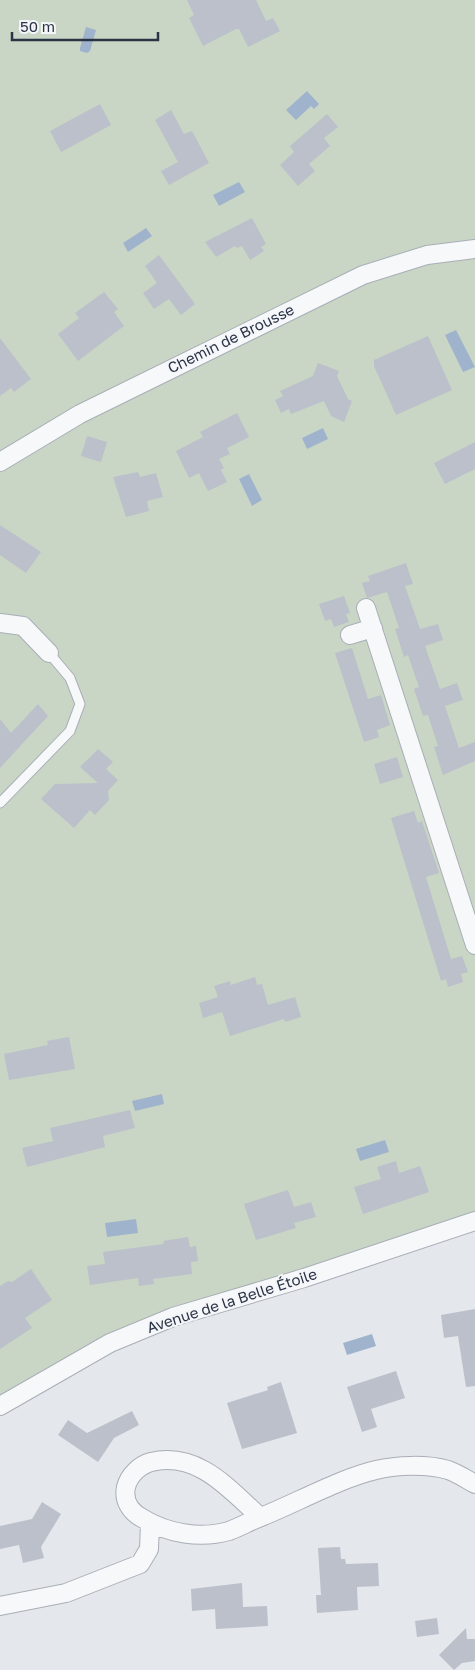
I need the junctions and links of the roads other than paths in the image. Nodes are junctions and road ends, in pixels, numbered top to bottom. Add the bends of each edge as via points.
1 (475, 249) edge
2 (0, 462) edge
3 (366, 608) dead end
4 (0, 623) edge
5 (373, 628) junction
6 (350, 635) dead end
7 (49, 653) joint
8 (0, 803) edge
9 (475, 945) edge
10 (475, 1221) edge
11 (0, 1406) edge
12 (475, 1484) edge
13 (260, 1517) junction
14 (150, 1523) junction
15 (0, 1606) edge

1 - 2 street, Chemin de Brousse via 427,255 363,275 80,414
3 - 5 street
4 - 7 street via 23,626
5 - 6 street
5 - 9 street
7 - 8 lane via 70,678 80,704 70,731
10 - 11 street, Avenue de la Belle Étoile via 173,1317 110,1343
12 - 13 street via 447,1470 411,1466 376,1470
13 - 14 street via 230,1530 194,1535
13 - 14 street via 198,1467 190,1462 166,1458 146,1463 136,1470 126,1486 125,1498 129,1508
14 - 15 street via 149,1549 140,1564 66,1593

